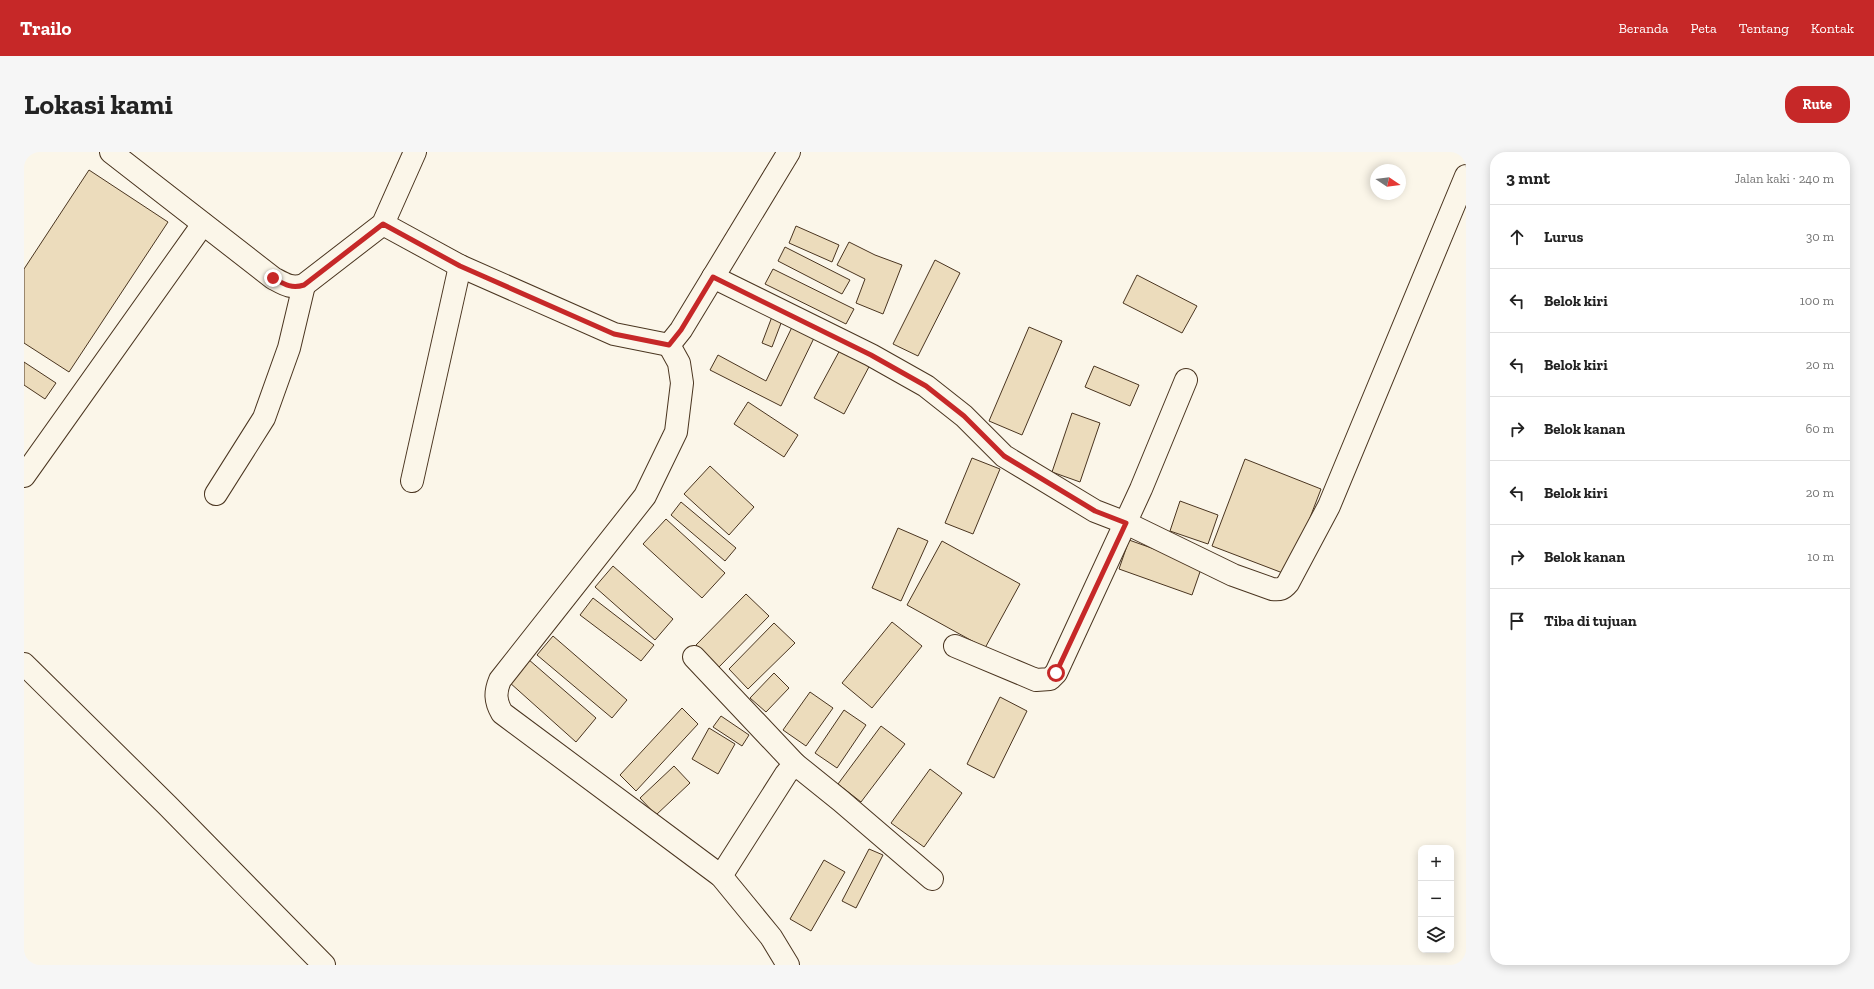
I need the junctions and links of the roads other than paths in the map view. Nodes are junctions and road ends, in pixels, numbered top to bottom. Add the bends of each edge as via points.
1 (111, 152) edge
2 (415, 152) edge
3 (789, 152) edge
4 (1466, 176) edge
5 (203, 224) junction
6 (383, 224) junction
7 (460, 266) junction
8 (713, 277) junction
9 (304, 285) junction
10 (669, 345) junction
11 (1186, 380) dead end
12 (24, 476) edge
13 (412, 482) dead end
14 (216, 494) dead end
15 (1126, 523) junction
16 (955, 646) dead end
17 (694, 656) dead end
18 (24, 664) edge
19 (795, 764) junction
20 (720, 876) junction
21 (932, 879) dead end
22 (324, 965) edge
23 (788, 965) edge

1 - 5 street
2 - 6 street
3 - 8 street
4 - 15 street via 1329,506 1284,589 1272,589 1233,575
5 - 9 street via 286,286 295,288
5 - 12 street
6 - 7 street
6 - 9 street
7 - 10 street via 614,334
7 - 13 street
8 - 10 street
8 - 15 street via 871,355 926,386 964,416 1004,456 1095,511
9 - 14 street via 289,348 264,418
10 - 20 street via 679,363 682,384 676,432 645,496 500,680 496,699 502,713
11 - 15 street
15 - 16 street via 1056,673 1050,679 1036,680
17 - 19 street
18 - 22 street
19 - 20 street
19 - 21 street
20 - 23 street via 771,937

